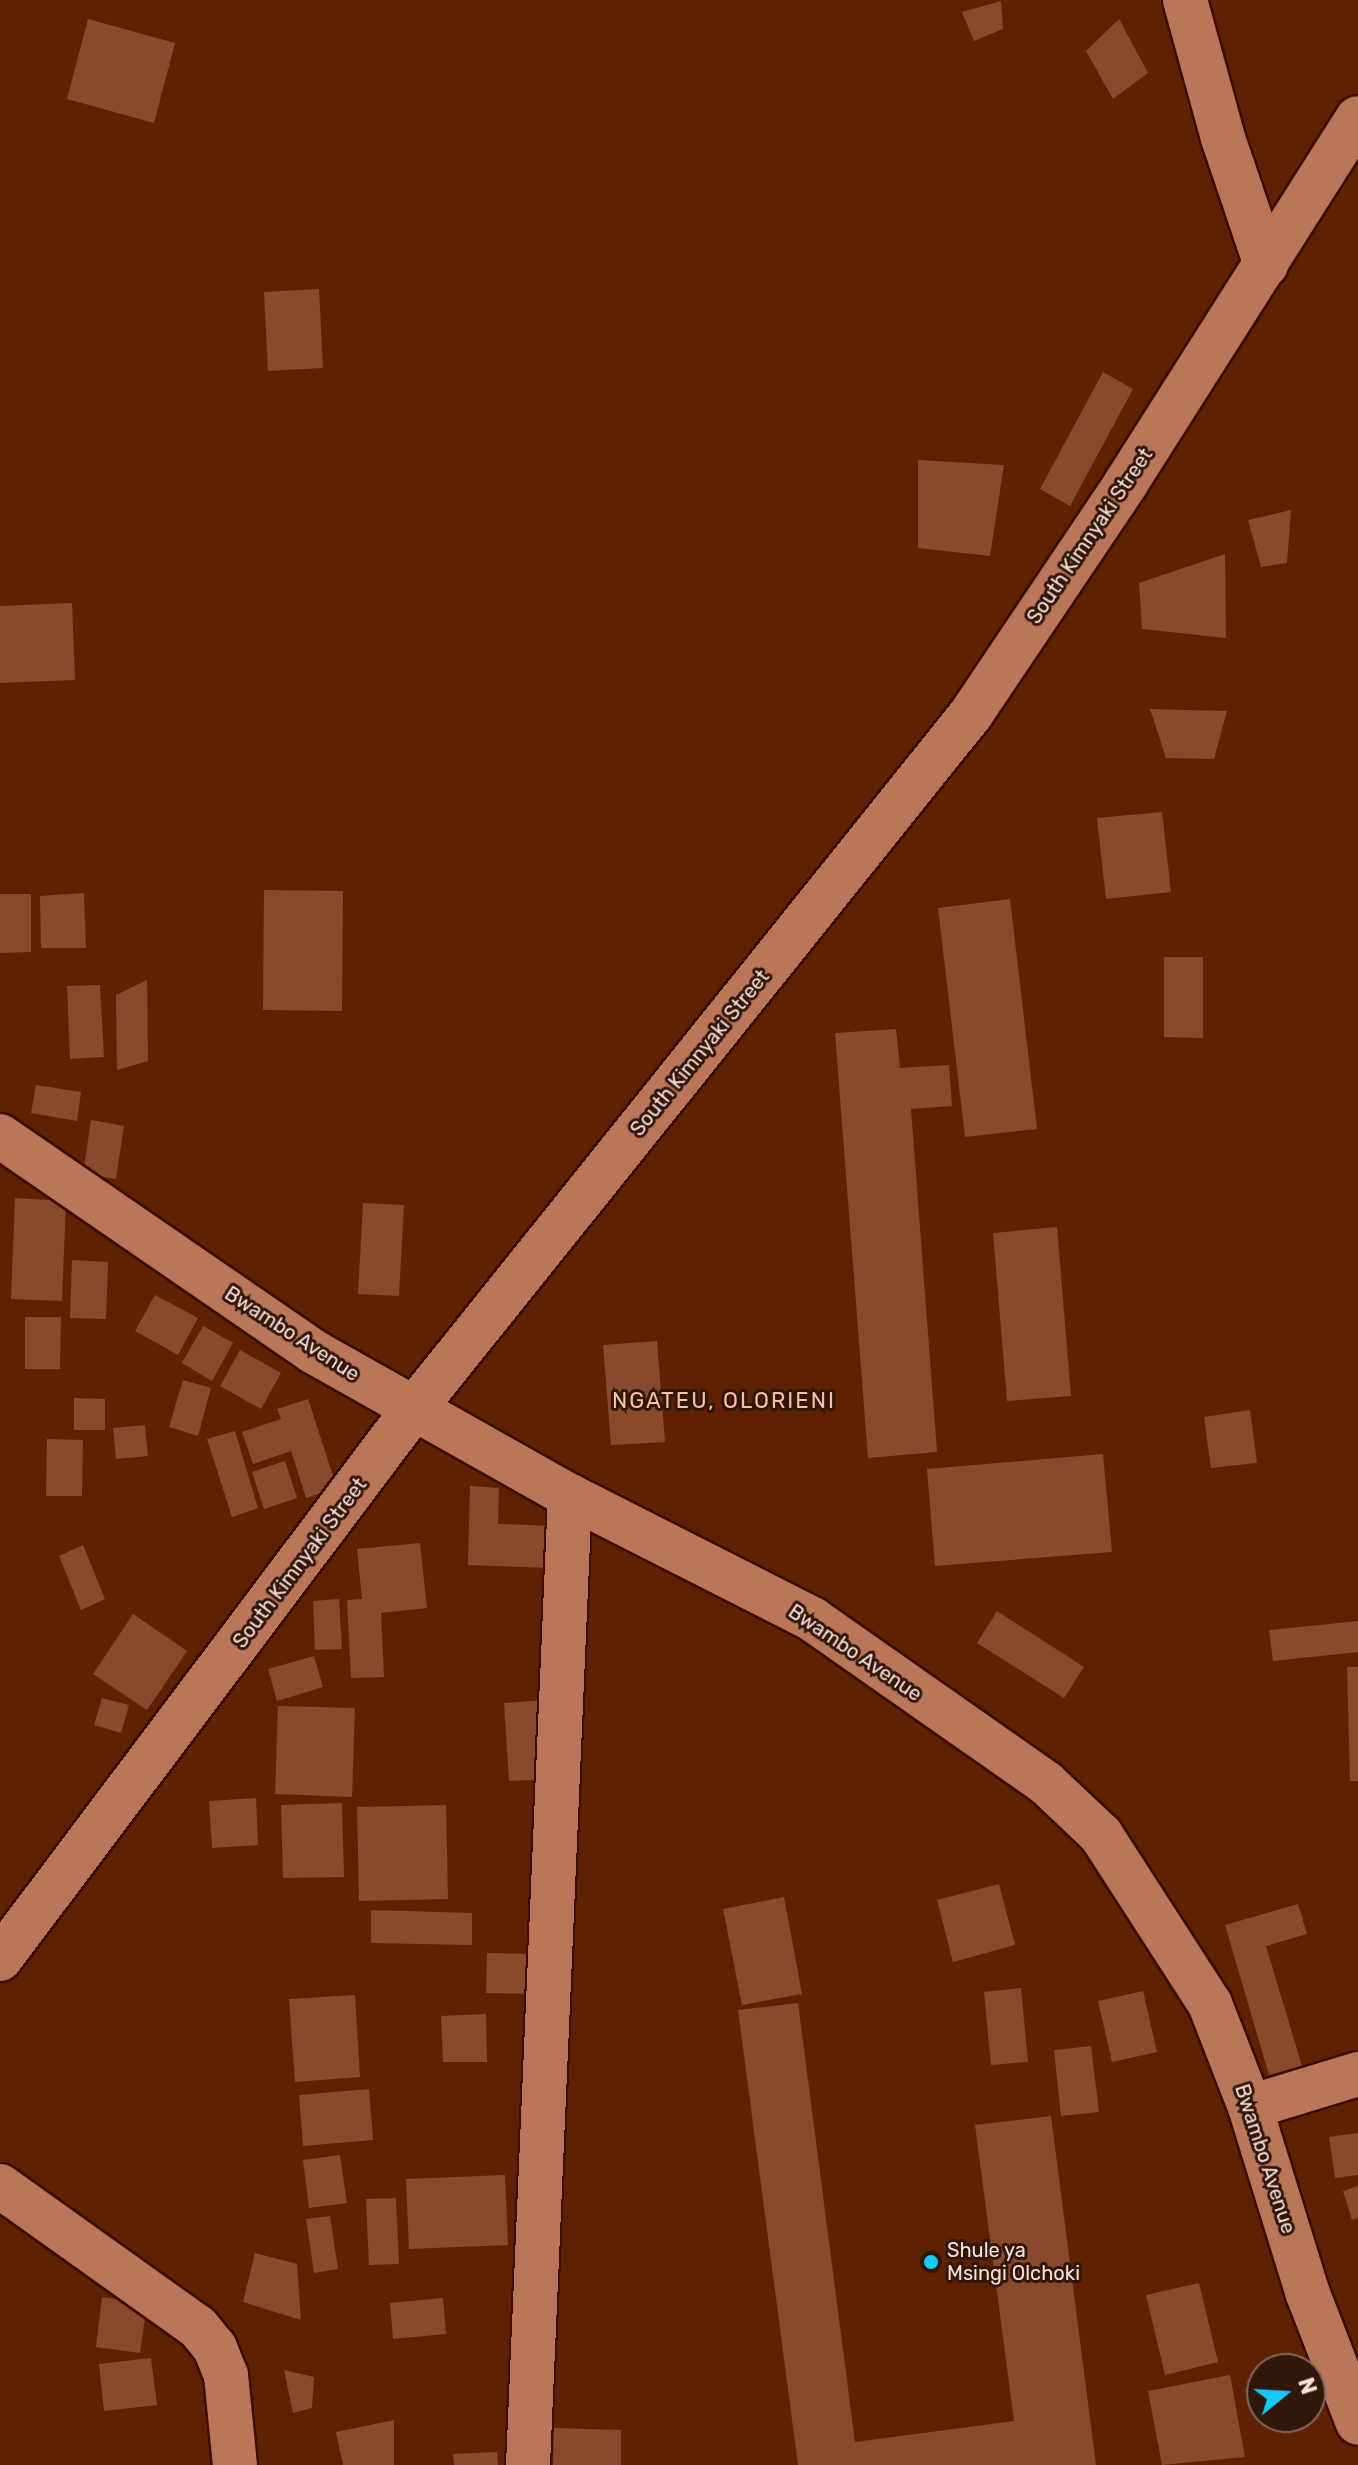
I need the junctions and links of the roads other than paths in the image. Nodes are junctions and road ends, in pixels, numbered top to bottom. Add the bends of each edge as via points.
1 (1185, 0) edge
2 (1358, 118) edge
3 (1266, 265) junction
4 (0, 1136) edge
5 (413, 1410) junction
6 (570, 1496) junction
7 (0, 1959) edge
8 (1358, 2074) edge
9 (1250, 2107) junction
10 (0, 2186) edge
11 (1358, 2423) edge
12 (235, 2465) edge
13 (528, 2465) edge

1 - 3 street
2 - 3 street, South Kimnyaki Street
3 - 5 street, South Kimnyaki Street via 971,714
4 - 5 street, Bwambo Avenue via 314,1352
5 - 6 street, Bwambo Avenue
5 - 7 street, South Kimnyaki Street
6 - 9 street, Bwambo Avenue via 812,1619 1046,1783 1101,1835 1170,1940 1210,2004
6 - 13 street
8 - 9 street
9 - 11 street, Bwambo Avenue via 1308,2294
10 - 12 street via 198,2327 215,2348 226,2375

